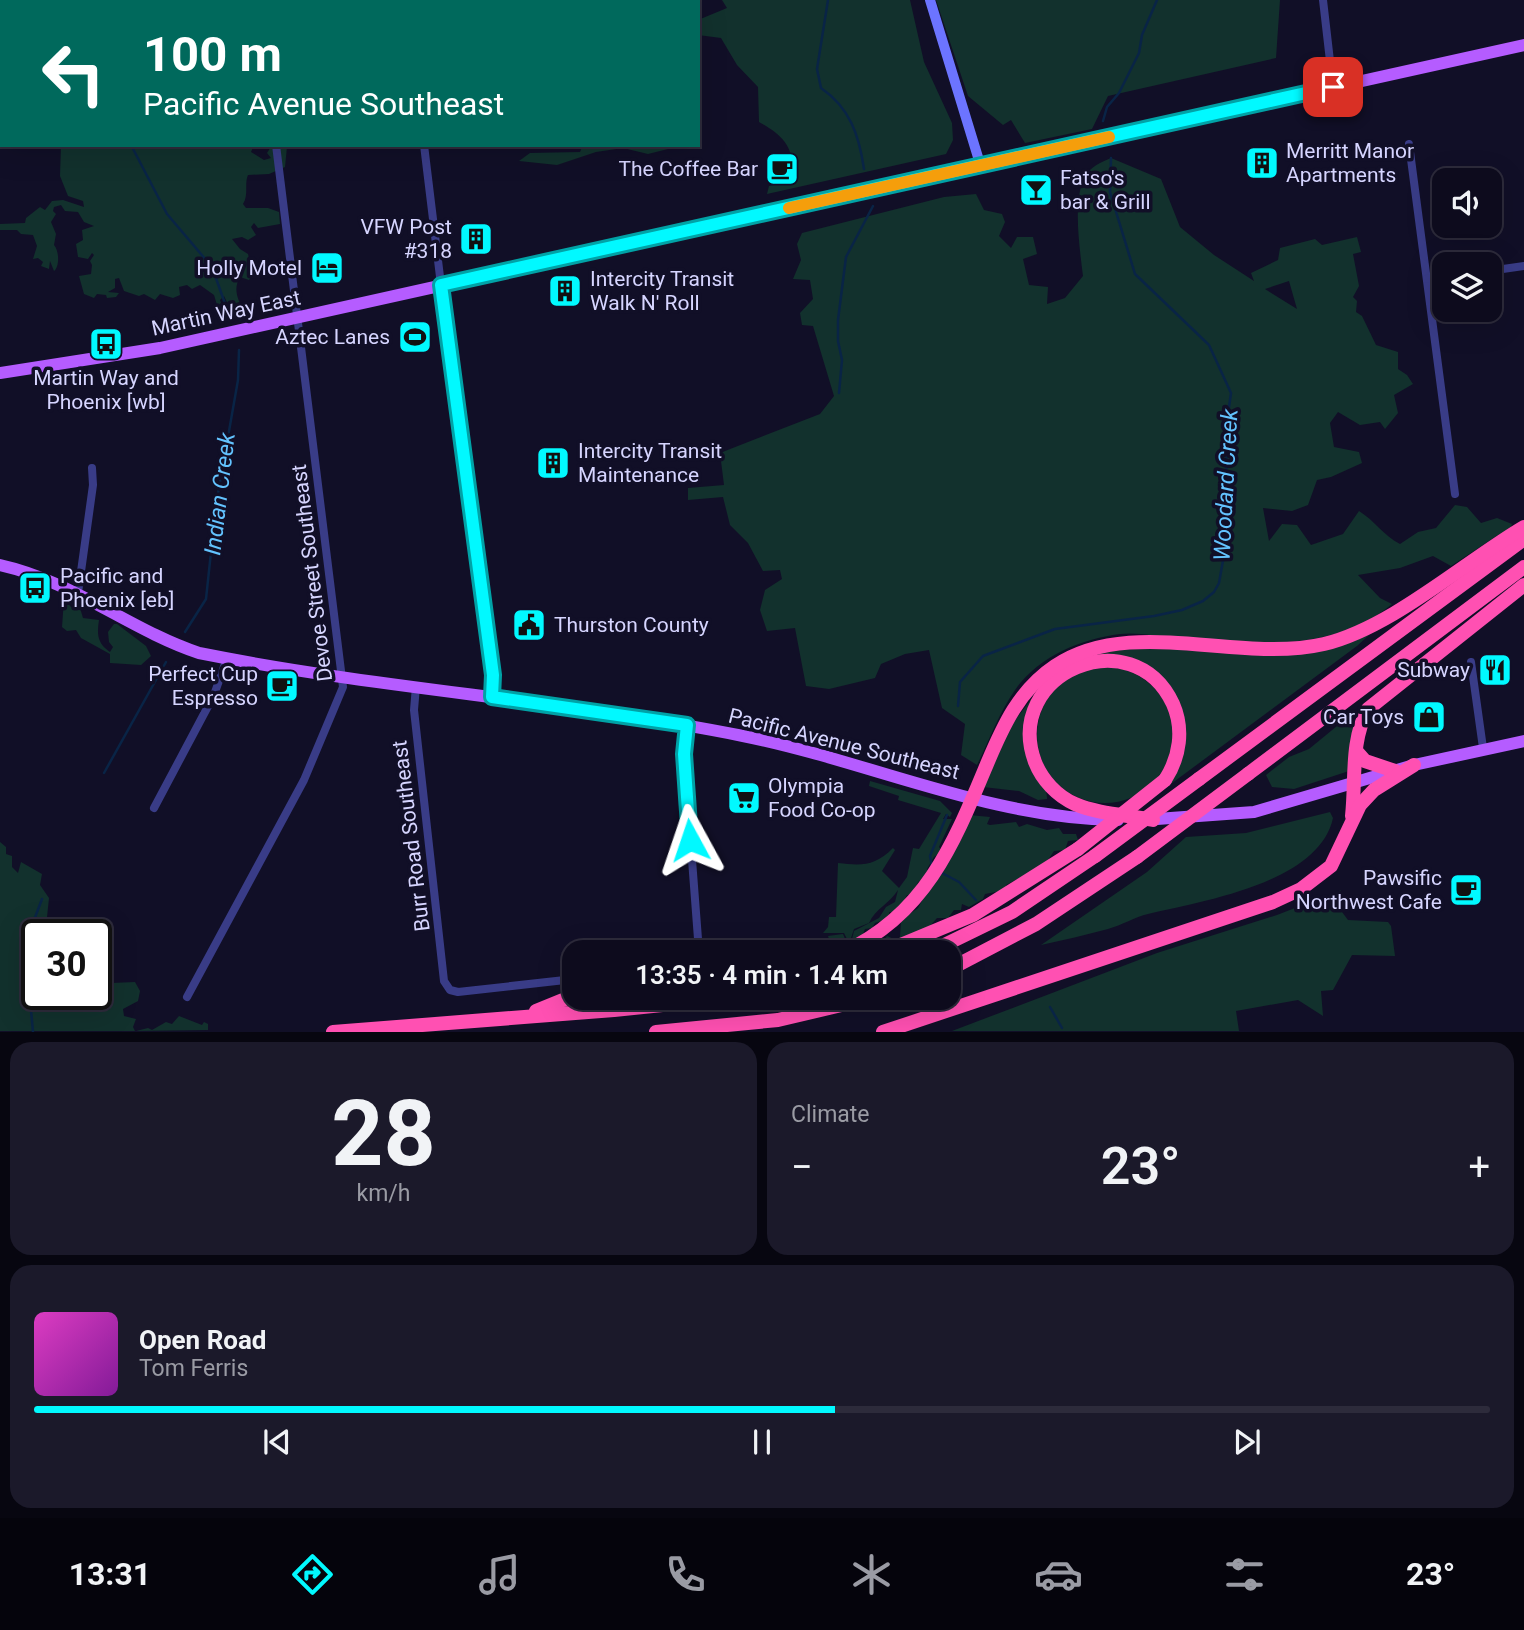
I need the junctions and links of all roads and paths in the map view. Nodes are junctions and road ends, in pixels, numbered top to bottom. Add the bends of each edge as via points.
1 (930, 0) edge
2 (1323, 0) edge
3 (1524, 45) edge
4 (1333, 87) junction
5 (1409, 145) dead end
6 (276, 147) edge
7 (424, 147) edge
8 (981, 167) junction
9 (1524, 266) edge
10 (1502, 269) edge
11 (1432, 278) edge
12 (1427, 279) junction
13 (441, 285) junction
14 (298, 317) junction
15 (0, 373) edge
16 (92, 468) dead end
17 (1455, 495) dead end
18 (1524, 527) edge
19 (1524, 538) edge
20 (0, 565) edge
21 (1524, 567) edge
22 (1524, 585) edge
23 (78, 593) junction
24 (227, 658) junction
25 (1471, 662) dead end
26 (342, 675) junction
27 (416, 686) junction
28 (492, 697) junction
29 (687, 725) junction
30 (1524, 741) edge
31 (1483, 748) junction
32 (1356, 752) junction
33 (1414, 765) junction
34 (1395, 771) junction
35 (1353, 784) junction
36 (973, 797) junction
37 (155, 808) dead end
38 (1123, 813) edge
39 (1123, 813) edge
40 (1123, 813) edge
41 (1123, 813) edge
42 (1153, 820) junction
43 (1350, 828) junction
44 (698, 940) edge
45 (865, 940) edge
46 (913, 940) edge
47 (955, 940) edge
48 (961, 963) edge
49 (562, 980) edge
50 (187, 997) dead end
51 (562, 1000) edge
52 (600, 1010) edge
53 (820, 1010) edge
54 (524, 1017) junction
55 (333, 1031) edge
56 (656, 1031) edge
57 (883, 1031) edge

1 - 8 street
2 - 4 street
3 - 4 main road, Martin Way East
4 - 8 main road, Martin Way East
5 - 12 street
6 - 14 street, Devoe Street Southeast
7 - 13 street
8 - 13 main road, Martin Way East
9 - 10 street
11 - 12 street
12 - 17 street
13 - 14 main road, Martin Way East
13 - 28 street
14 - 15 main road, Martin Way East via 160,348
14 - 26 street, Devoe Street Southeast
16 - 23 street
18 - 36 highway via 1371,626 1338,640 1270,650 1128,642 1069,658 1043,674 1013,709
19 - 47 highway, bridge via 1096,856 1012,912
20 - 23 main road, Pacific Avenue Southeast
21 - 48 highway, bridge via 1137,857 1036,924
22 - 32 highway via 1376,700 1361,721
23 - 24 main road, Pacific Avenue Southeast via 162,639
24 - 26 main road, Pacific Avenue Southeast
24 - 37 street via 214,695
25 - 31 street
26 - 27 main road, Pacific Avenue Southeast
26 - 50 street, Devoe Street Southeast via 342,696 304,780
27 - 28 main road, Pacific Avenue Southeast
27 - 49 street, Burr Road Southeast via 414,710 444,982 458,992
28 - 29 main road, Pacific Avenue Southeast
29 - 36 main road, Pacific Avenue Southeast via 796,747
29 - 44 street via 684,754
30 - 31 main road, Pacific Avenue Southeast
31 - 33 main road, Pacific Avenue Southeast
32 - 34 highway via 1365,761
32 - 35 highway
33 - 34 main road, Pacific Avenue Southeast
33 - 43 highway via 1374,790 1360,805
34 - 35 main road, Pacific Avenue Southeast
35 - 42 main road, Pacific Avenue Southeast via 1244,814
35 - 43 highway
36 - 42 main road, Pacific Avenue Southeast via 1059,817
36 - 45 highway via 923,892 883,930
38 - 42 highway, bridge
39 - 40 highway, bridge via 1074,803 1046,782 1030,741 1031,721 1042,695 1061,675 1090,662 1117,662 1149,675 1166,692 1179,723 1177,756 1165,780
41 - 46 highway, bridge via 1078,849 973,915
43 - 57 highway via 1331,866 1301,889 1273,902
51 - 54 highway
52 - 54 highway
53 - 56 highway via 778,1020
54 - 55 highway

